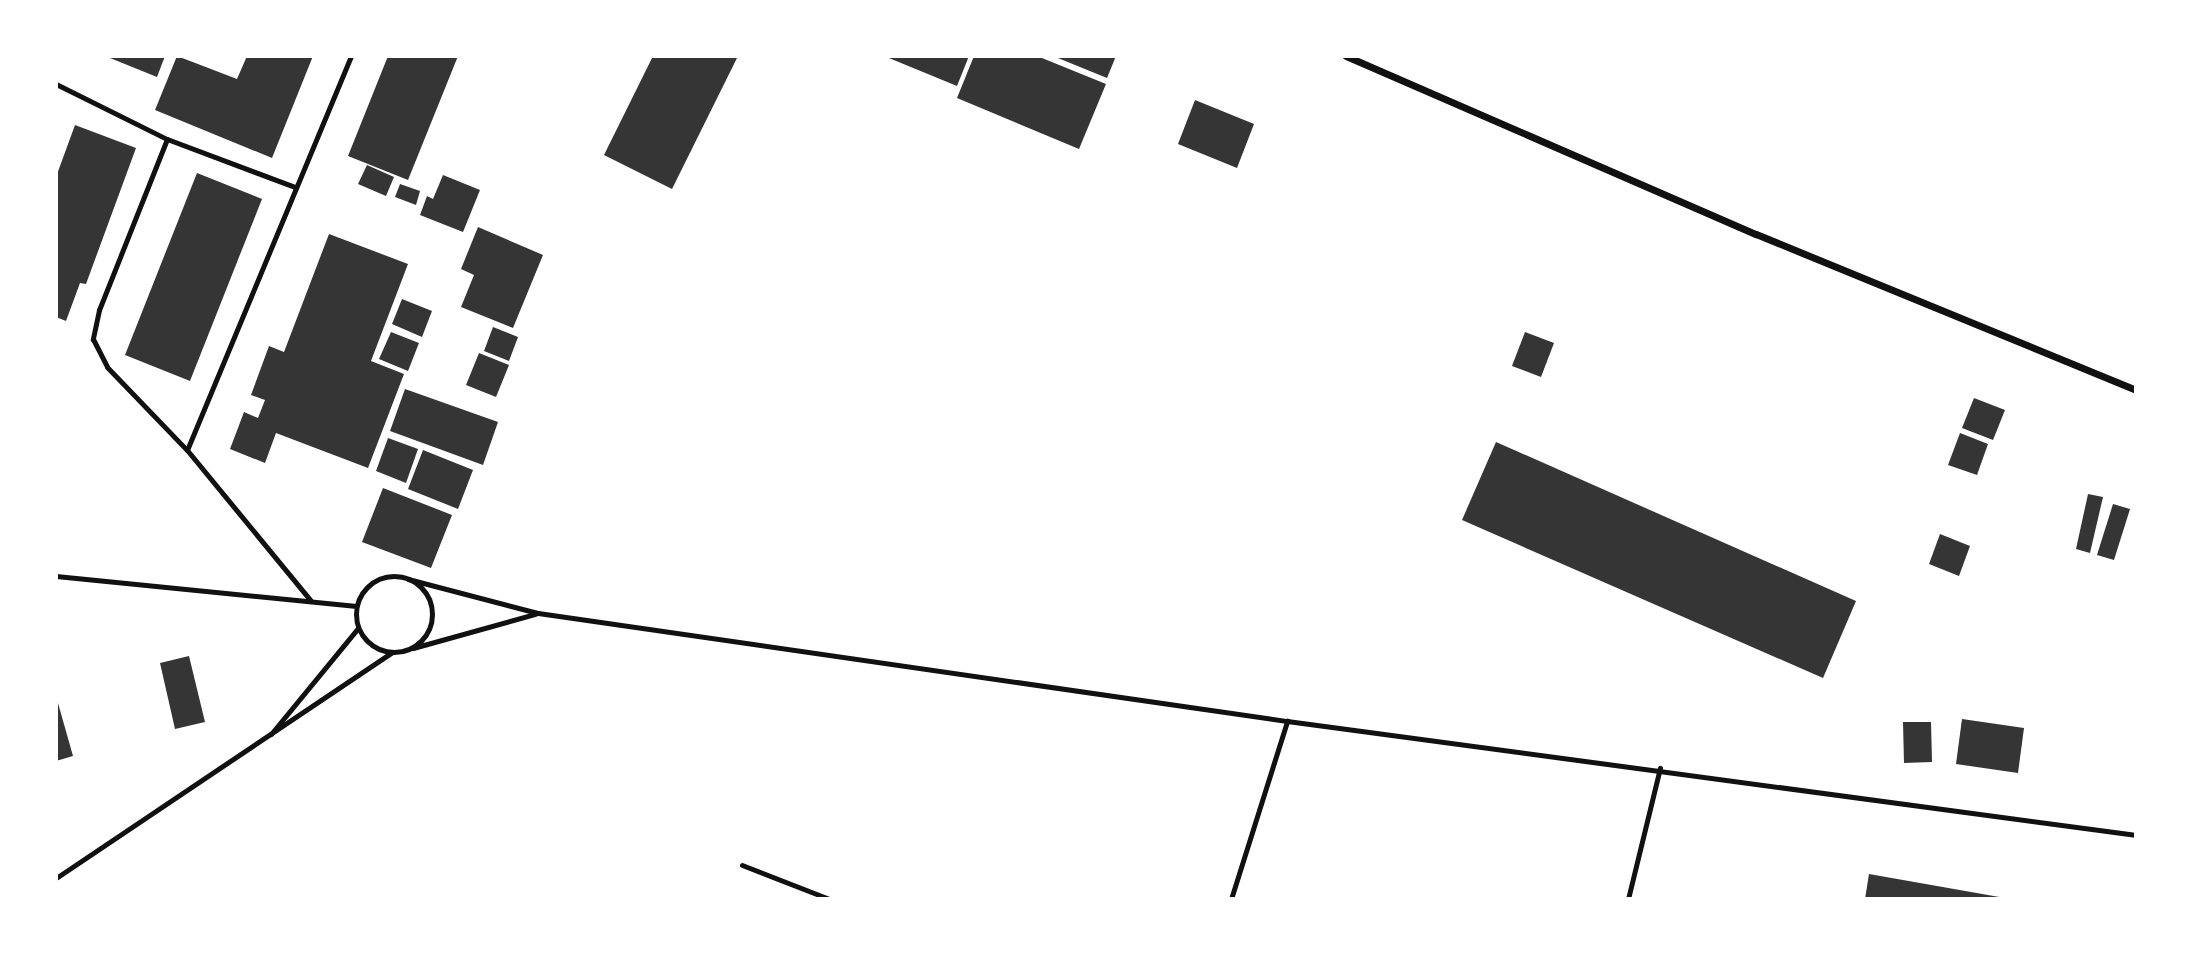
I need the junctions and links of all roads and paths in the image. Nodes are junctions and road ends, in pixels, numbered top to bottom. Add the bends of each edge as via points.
1 (351, 56) edge
2 (1346, 56) edge
3 (56, 84) edge
4 (167, 139) junction
5 (295, 187) junction
6 (2136, 390) edge
7 (187, 450) junction
8 (56, 576) edge
9 (408, 579) junction
10 (310, 600) junction
11 (357, 606) junction
12 (538, 613) junction
13 (358, 628) junction
14 (403, 651) junction
15 (392, 652) junction
16 (1287, 721) junction
17 (265, 742) junction
18 (1660, 768) junction
19 (2136, 835) edge
20 (742, 865) dead end
21 (56, 878) edge
22 (829, 899) edge
23 (1231, 899) edge
24 (1628, 899) edge

1 - 5 lane
2 - 6 street via 1756,234
3 - 4 lane
4 - 5 lane
4 - 7 lane via 99,310 93,339 107,367
5 - 7 lane
7 - 10 lane
8 - 10 lane
9 - 11 lane via 376,580
9 - 12 lane
9 - 14 lane via 426,595 431,618 422,639
10 - 11 lane
11 - 13 lane
12 - 14 lane
12 - 16 lane
13 - 15 lane via 372,645
13 - 17 lane
14 - 15 lane
15 - 17 lane
16 - 18 lane
16 - 23 lane
17 - 21 lane
18 - 19 lane
18 - 24 lane
20 - 22 lane

